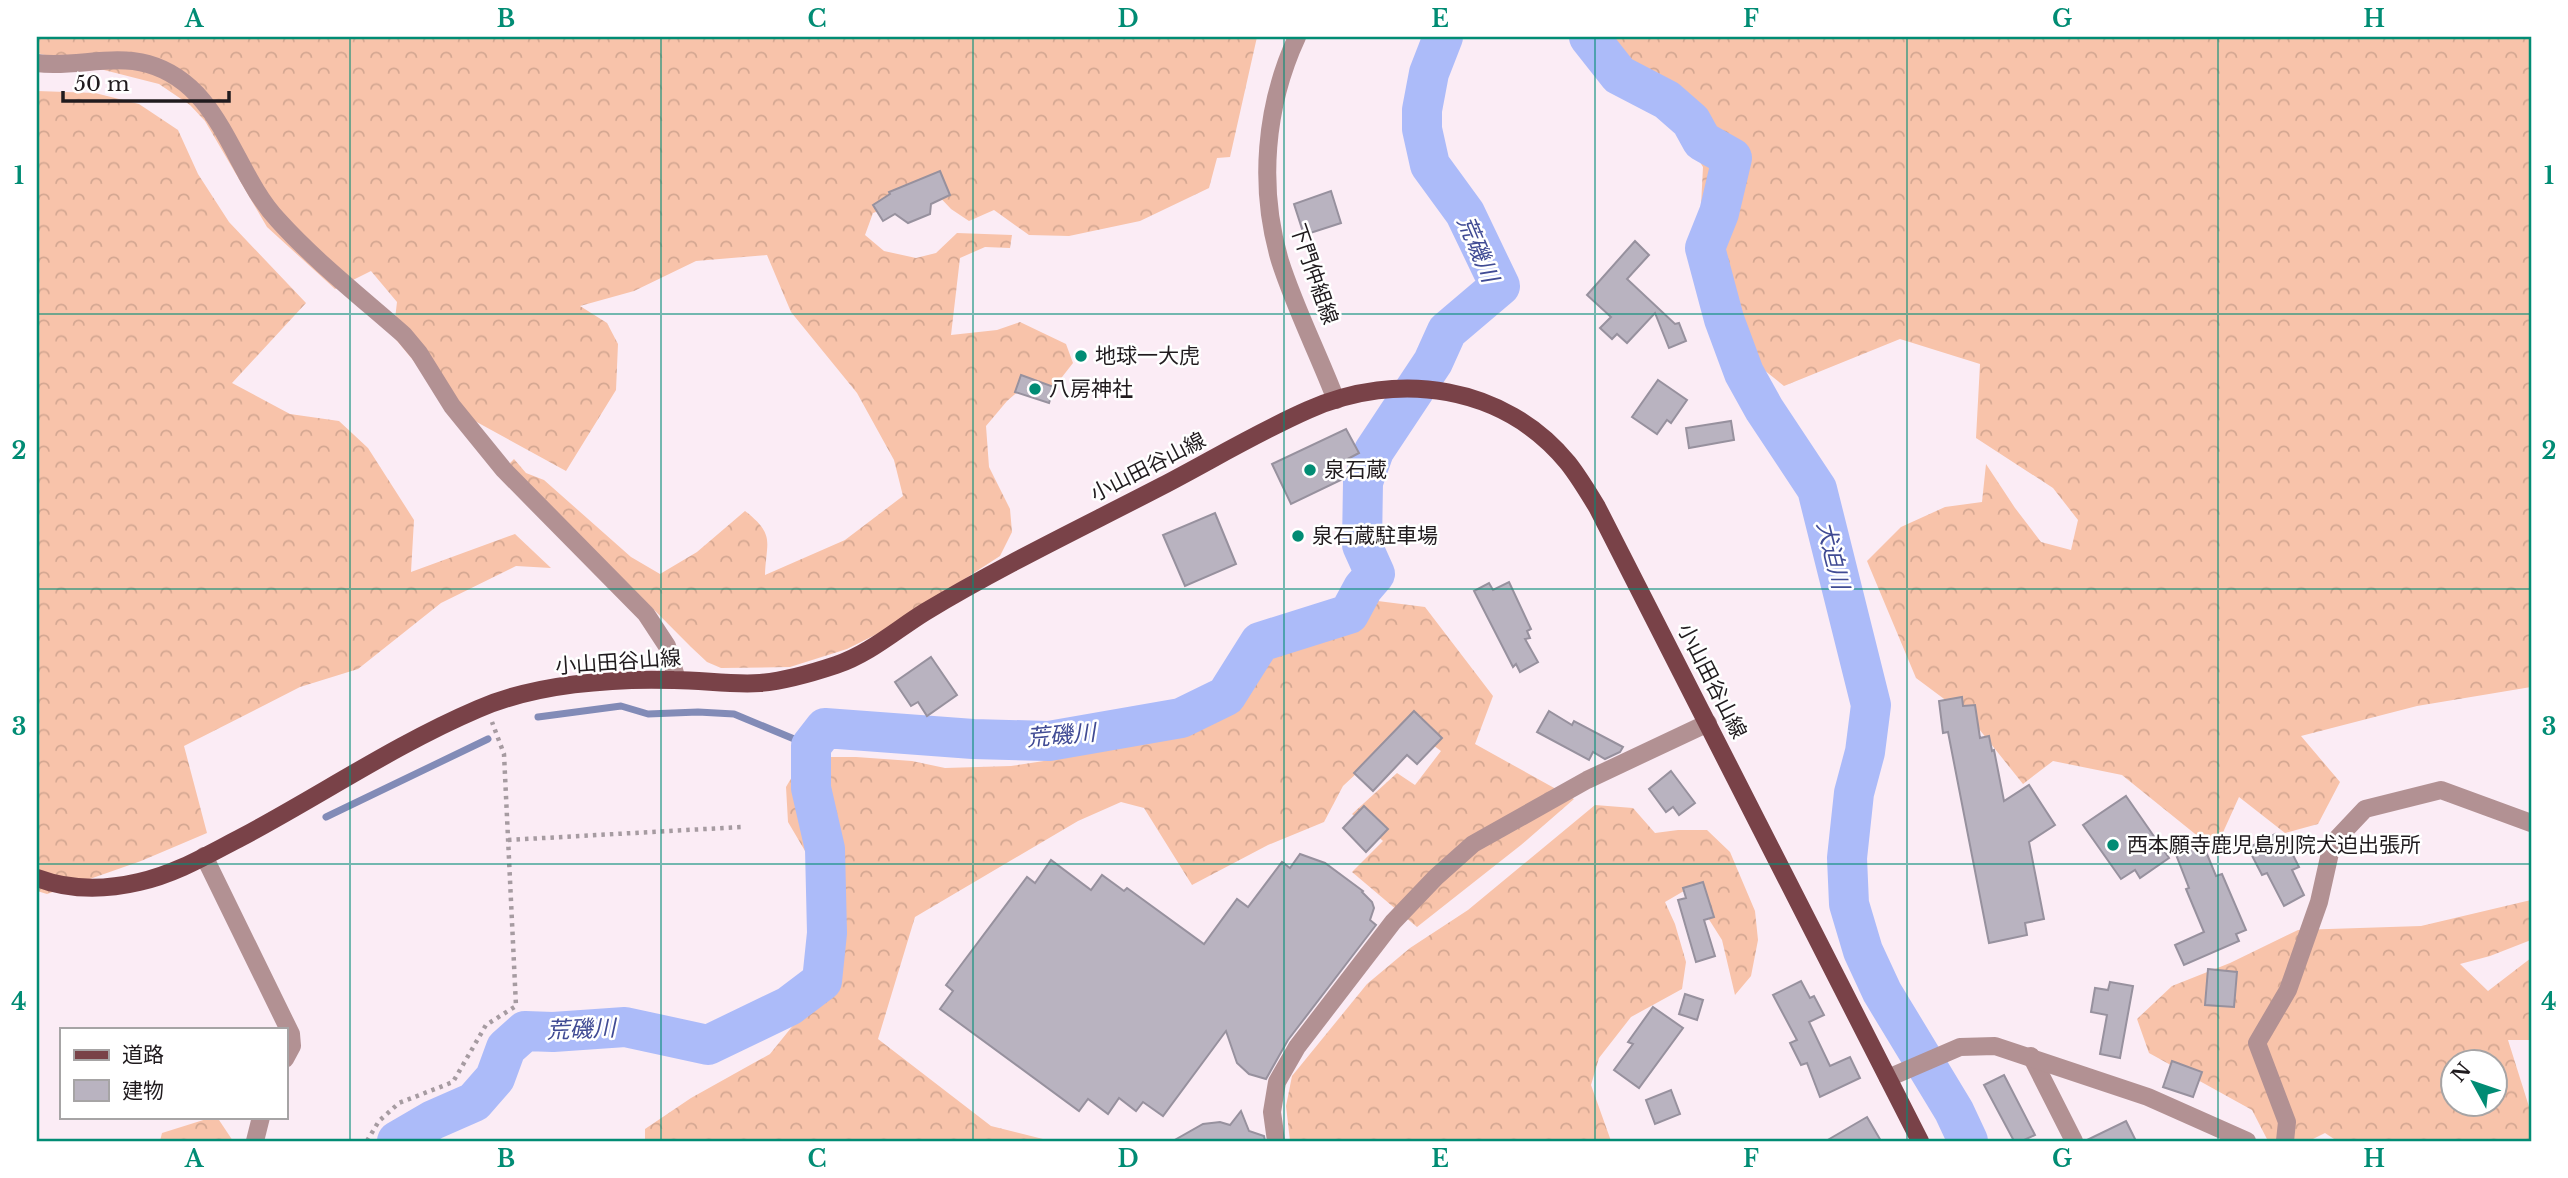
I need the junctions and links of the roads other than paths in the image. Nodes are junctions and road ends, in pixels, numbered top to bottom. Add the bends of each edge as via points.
1 (1297, 37) edge
2 (37, 63) edge
3 (1336, 400) junction
4 (677, 680) junction
5 (1708, 723) junction
6 (2531, 823) edge
7 (204, 856) junction
8 (37, 878) edge
9 (287, 1055) edge
10 (2031, 1056) junction
11 (1888, 1078) junction
12 (261, 1118) edge
13 (255, 1141) edge
14 (1276, 1141) edge
15 (1920, 1141) edge
16 (2074, 1141) edge
17 (2247, 1141) edge
18 (2285, 1141) edge

1 - 3 street, 下門仲組線 via 1275,101 1266,154 1270,213 1280,259
2 - 4 street via 129,60 150,64 193,90 214,115 268,210 404,335 452,406 504,470 646,614 667,646
3 - 4 main road, 小山田谷山線 via 1310,409 1051,543 840,664 758,683
3 - 5 main road, 小山田谷山線 via 1415,388 1476,398 1504,411 1549,443 1597,507
4 - 7 main road, 小山田谷山線 via 615,681 548,690 484,706
5 - 11 main road, 小山田谷山線
5 - 14 street via 1587,780 1484,837 1436,877 1393,922 1297,1047 1278,1082 1272,1112
6 - 18 street via 2441,789 2365,809 2332,844 2319,902 2287,990 2257,1043 2287,1122
7 - 8 main road, 小山田谷山線 via 142,882 69,887
7 - 9 street via 291,1034
10 - 11 street via 1995,1046 1960,1048
10 - 16 street
10 - 17 street via 2148,1097
11 - 15 main road, 小山田谷山線
12 - 13 street

